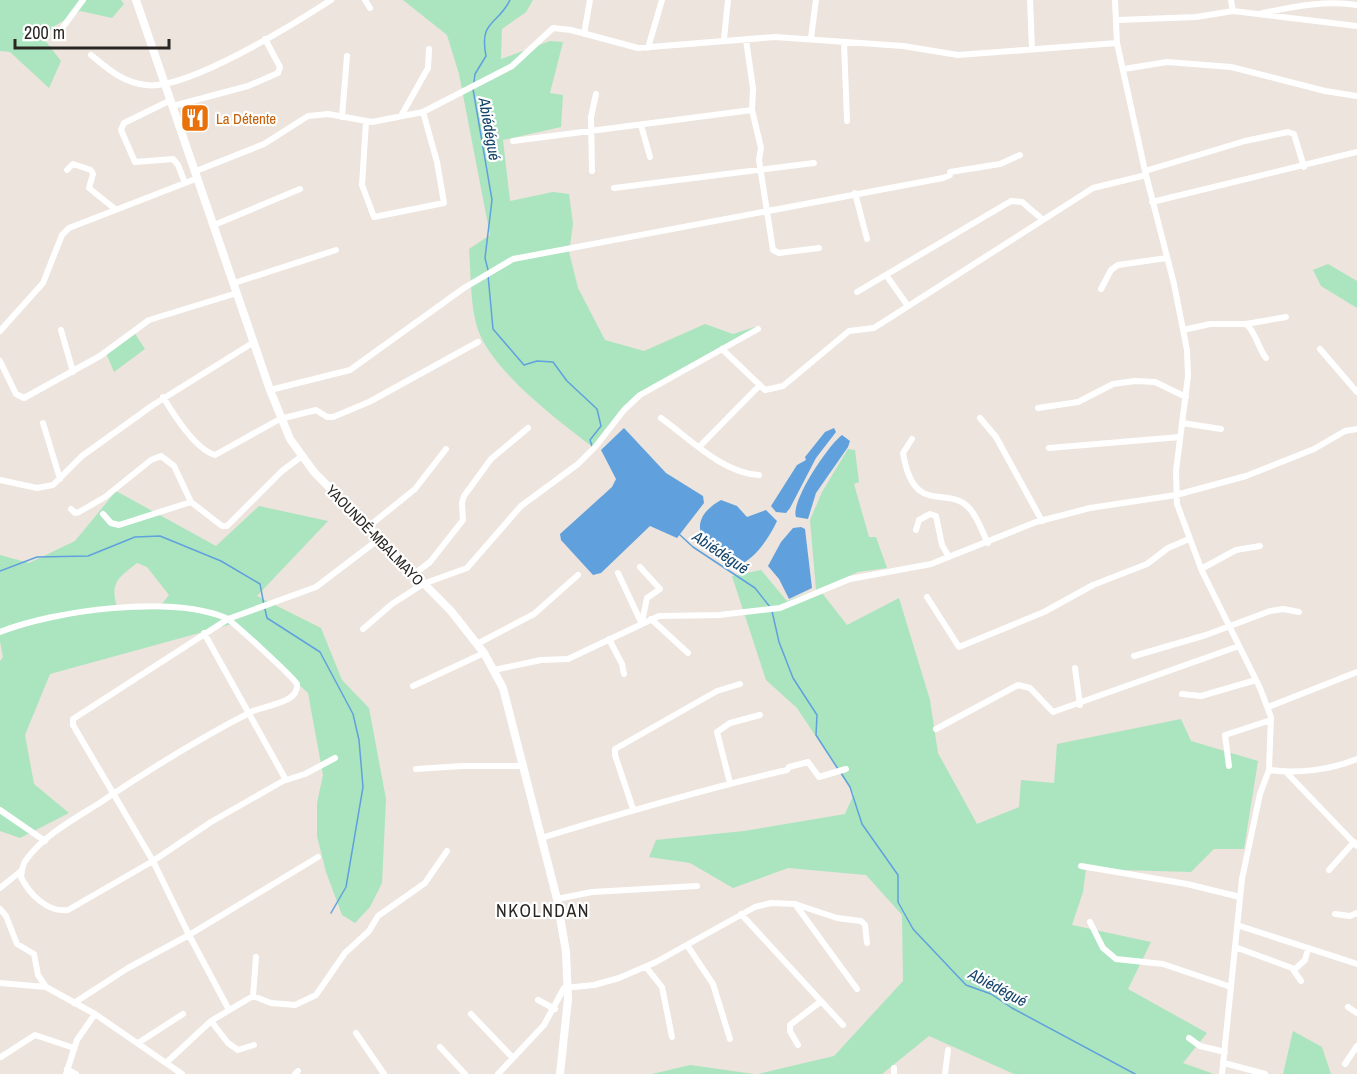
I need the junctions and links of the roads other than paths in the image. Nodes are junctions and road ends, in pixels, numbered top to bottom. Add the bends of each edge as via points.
1 (83, 0) edge
2 (136, 0) edge
3 (331, 0) edge
4 (365, 0) edge
5 (590, 0) edge
6 (662, 0) edge
7 (728, 0) edge
8 (816, 0) edge
9 (1030, 0) edge
10 (1115, 0) edge
11 (1231, 0) edge
12 (1345, 1) edge
13 (1357, 4) edge
14 (370, 8) dead end
15 (1233, 11) junction
16 (1256, 14) junction
17 (1118, 20) junction
18 (1357, 26) edge
19 (63, 27) dead end
20 (584, 34) junction
21 (811, 38) junction
22 (266, 39) junction
23 (724, 39) junction
24 (746, 40) junction
25 (844, 42) junction
26 (1117, 43) junction
27 (648, 48) junction
28 (429, 49) dead end
29 (1032, 49) junction
30 (91, 55) dead end
31 (347, 56) dead end
32 (1124, 69) junction
33 (166, 86) junction
34 (596, 94) dead end
35 (1357, 96) edge
36 (172, 103) junction
37 (752, 110) junction
38 (423, 112) junction
39 (401, 116) junction
40 (342, 117) junction
41 (847, 121) dead end
42 (366, 122) junction
43 (641, 125) junction
44 (591, 131) junction
45 (513, 141) dead end
46 (1357, 152) edge
47 (1020, 155) dead end
48 (650, 157) dead end
49 (814, 164) dead end
50 (1304, 167) junction
51 (67, 170) dead end
52 (592, 171) dead end
53 (760, 171) junction
54 (1145, 173) junction
55 (197, 175) junction
56 (186, 183) junction
57 (614, 188) dead end
58 (300, 189) dead end
59 (855, 193) junction
60 (1152, 202) junction
61 (115, 208) junction
62 (768, 211) junction
63 (1042, 219) junction
64 (214, 225) junction
65 (867, 239) dead end
66 (819, 248) dead end
67 (336, 250) dead end
68 (1167, 258) junction
69 (886, 275) junction
70 (234, 283) junction
71 (1101, 289) dead end
72 (857, 292) dead end
73 (237, 293) junction
74 (908, 306) junction
75 (1286, 317) dead end
76 (1246, 324) junction
77 (759, 329) dead end
78 (61, 330) dead end
79 (1183, 330) junction
80 (0, 331) edge
81 (254, 342) junction
82 (478, 342) dead end
83 (722, 349) junction
84 (1320, 349) dead end
85 (1266, 358) dead end
86 (0, 361) edge
87 (73, 372) junction
88 (760, 385) junction
89 (270, 390) junction
90 (1357, 392) edge
91 (164, 397) junction
92 (1185, 397) junction
93 (1038, 408) dead end
94 (661, 418) dead end
95 (980, 418) dead end
96 (280, 419) junction
97 (44, 423) dead end
98 (1182, 423) junction
99 (528, 428) dead end
100 (1221, 429) dead end
101 (1357, 429) edge
102 (1180, 437) junction
103 (912, 440) dead end
104 (700, 446) junction
105 (1049, 448) dead end
106 (446, 449) dead end
107 (302, 456) junction
108 (759, 475) dead end
109 (60, 479) junction
110 (0, 480) edge
111 (1176, 495) junction
112 (191, 502) junction
113 (71, 509) dead end
114 (103, 514) dead end
115 (1041, 521) junction
116 (368, 528) junction
117 (916, 530) dead end
118 (379, 539) junction
119 (1188, 539) junction
120 (988, 543) junction
121 (1260, 546) dead end
122 (949, 557) junction
123 (640, 567) dead end
124 (1201, 569) junction
125 (618, 573) dead end
126 (414, 574) junction
127 (578, 575) dead end
128 (423, 584) junction
129 (927, 597) dead end
130 (1299, 612) dead end
131 (228, 619) junction
132 (651, 619) junction
133 (642, 622) junction
134 (1230, 627) junction
135 (363, 629) dead end
136 (0, 632) edge
137 (204, 633) junction
138 (609, 639) junction
139 (477, 644) junction
140 (1239, 646) junction
141 (484, 653) junction
142 (688, 653) dead end
143 (1134, 656) dead end
144 (1075, 668) dead end
145 (494, 670) junction
146 (1357, 672) edge
147 (624, 674) dead end
148 (1256, 680) junction
149 (740, 684) dead end
150 (413, 686) dead end
151 (1182, 694) dead end
152 (1080, 705) junction
153 (1268, 707) junction
154 (250, 712) junction
155 (760, 716) dead end
156 (1271, 720) junction
157 (936, 729) dead end
158 (335, 758) dead end
159 (1357, 759) edge
160 (524, 766) junction
161 (1229, 766) dead end
162 (416, 769) dead end
163 (846, 769) dead end
164 (1269, 771) junction
165 (1286, 772) junction
166 (286, 780) junction
167 (730, 783) junction
168 (114, 793) junction
169 (633, 809) junction
170 (0, 810) edge
171 (542, 838) junction
172 (45, 841) junction
173 (1355, 844) edge
174 (447, 851) dead end
175 (318, 857) dead end
176 (153, 861) junction
177 (1081, 866) dead end
178 (22, 870) junction
179 (1329, 870) dead end
180 (697, 886) dead end
181 (0, 888) edge
182 (1240, 897) junction
183 (557, 900) junction
184 (795, 904) junction
185 (0, 909) edge
186 (1357, 913) edge
187 (741, 914) junction
188 (1335, 914) dead end
189 (1090, 922) dead end
190 (1237, 925) junction
191 (189, 935) junction
192 (867, 943) dead end
193 (687, 945) junction
194 (1235, 947) junction
195 (1308, 949) junction
196 (256, 957) dead end
197 (1357, 964) edge
198 (646, 967) junction
199 (1294, 970) junction
200 (1301, 981) dead end
201 (0, 983) edge
202 (567, 986) junction
203 (46, 987) junction
204 (1231, 987) junction
205 (857, 989) dead end
206 (253, 996) junction
207 (538, 1000) dead end
208 (820, 1002) junction
209 (74, 1003) junction
210 (1348, 1007) dead end
211 (555, 1009) junction
212 (229, 1010) junction
213 (1357, 1013) edge
214 (95, 1014) junction
215 (183, 1014) dead end
216 (471, 1014) dead end
217 (211, 1021) junction
218 (843, 1025) dead end
219 (356, 1033) dead end
220 (672, 1037) dead end
221 (1189, 1038) dead end
222 (730, 1039) dead end
223 (138, 1043) junction
224 (254, 1045) dead end
225 (798, 1045) dead end
226 (1357, 1046) edge
227 (440, 1047) dead end
228 (74, 1048) junction
229 (948, 1050) dead end
230 (1225, 1052) junction
231 (2, 1057) dead end
232 (513, 1058) junction
233 (167, 1062) junction
234 (1224, 1063) junction
235 (1345, 1064) dead end
236 (66, 1072) edge
237 (76, 1074) edge
238 (182, 1074) edge
239 (384, 1074) edge
240 (465, 1074) edge
241 (498, 1074) edge
242 (560, 1074) edge
243 (945, 1074) edge
244 (1222, 1074) edge
245 (1265, 1074) edge

1 - 19 street
2 - 33 highway, YAOUNDÉ-MBALMAYO
3 - 22 street
4 - 14 street
5 - 20 street
6 - 27 street
7 - 23 street
8 - 21 street
9 - 29 street
10 - 17 street
11 - 15 street
12 - 13 street
12 - 16 street
15 - 16 street
15 - 17 street via 1196,17
16 - 18 street
17 - 26 street
20 - 27 street
20 - 38 street via 553,28 512,66
21 - 24 street
21 - 25 street
22 - 33 street
22 - 36 street via 280,67 278,73 248,86
23 - 24 street
23 - 27 street
24 - 37 street
25 - 29 street via 903,46 958,56
25 - 41 street
26 - 29 street
26 - 32 street
28 - 39 street via 428,68
30 - 33 street via 115,75 146,86
31 - 40 street
32 - 35 street via 1167,62 1231,67 1325,92
32 - 54 street
33 - 36 highway, YAOUNDÉ-MBALMAYO
34 - 44 street
36 - 55 highway, YAOUNDÉ-MBALMAYO
36 - 56 street via 124,123 121,130 135,162 173,159
37 - 43 street
37 - 53 street
38 - 39 street
38 - 42 street via 444,203 378,218 372,214 362,185
39 - 42 street
40 - 42 street
40 - 55 street via 308,116 264,144
43 - 44 street
43 - 48 street
44 - 45 street
44 - 52 street
46 - 50 street
47 - 59 street via 1000,164 950,172 943,178
49 - 53 street
50 - 54 street via 1293,134 1288,132 1245,141
50 - 60 street
51 - 61 street via 73,164 91,170 89,188
53 - 57 street
53 - 62 street
54 - 60 street
54 - 63 street via 1093,188
55 - 56 street
55 - 64 highway, YAOUNDÉ-MBALMAYO
56 - 61 street
58 - 64 street
59 - 62 street
59 - 65 street
60 - 68 street
61 - 80 street via 69,228 62,235 43,283
62 - 66 street via 776,253
62 - 89 street via 513,259 464,288 350,370
63 - 69 street via 1022,202 1011,201
63 - 74 street
64 - 70 highway, YAOUNDÉ-MBALMAYO
67 - 70 street
68 - 71 street via 1118,265
68 - 79 street
69 - 72 street
69 - 74 street
70 - 73 highway, YAOUNDÉ-MBALMAYO
73 - 81 highway, YAOUNDÉ-MBALMAYO
73 - 87 street via 149,320
74 - 88 street via 874,328 849,331 783,386 768,390
75 - 76 street
76 - 79 street via 1210,324
76 - 85 street
77 - 83 street
78 - 87 street
79 - 92 street via 1188,376
81 - 89 highway, YAOUNDÉ-MBALMAYO
81 - 91 street
82 - 96 street via 369,402 333,417 316,410
83 - 88 street
83 - 128 street via 640,395 578,464 521,506 467,568
84 - 90 street
86 - 87 street via 20,398
88 - 104 street
89 - 96 highway, YAOUNDÉ-MBALMAYO
91 - 96 street via 183,426 215,455
91 - 109 street via 82,456
92 - 93 street via 1145,380 1113,384 1078,402
92 - 98 street
94 - 104 street
95 - 115 street via 996,437
96 - 107 highway, YAOUNDÉ-MBALMAYO
97 - 109 street
98 - 100 street
98 - 102 street
99 - 126 street via 491,459 464,496 463,520 430,562
101 - 111 street via 1255,473
102 - 105 street
102 - 111 street
103 - 120 street via 903,453 911,481 922,492 964,504
104 - 108 street via 728,466
106 - 116 street via 415,489
107 - 112 street via 227,526
107 - 116 highway, YAOUNDÉ-MBALMAYO
109 - 110 street via 38,488
111 - 115 street via 1090,508
111 - 119 street
112 - 113 street via 174,466 160,456 105,497 79,512
112 - 114 street via 119,525
115 - 120 street
116 - 118 highway, YAOUNDÉ-MBALMAYO
117 - 122 street via 919,520 930,514 936,516 942,545
118 - 126 highway, YAOUNDÉ-MBALMAYO
118 - 131 street via 316,587
119 - 124 street
119 - 129 street via 1148,564 959,647
120 - 122 street
121 - 124 street via 1236,550
122 - 132 street via 850,579 780,608
123 - 133 street via 660,586 647,598
124 - 134 street
125 - 133 street
126 - 128 highway, YAOUNDÉ-MBALMAYO
127 - 139 street via 534,614
128 - 135 street
128 - 139 highway, YAOUNDÉ-MBALMAYO
130 - 134 street via 1270,611
131 - 136 street via 172,605 99,608
131 - 137 street
131 - 154 street via 297,684 293,695 283,703
132 - 133 street
132 - 142 street
133 - 138 street
134 - 140 street
134 - 143 street
137 - 154 street
137 - 168 street via 73,719
138 - 145 street via 568,659
138 - 147 street
139 - 141 highway, YAOUNDÉ-MBALMAYO
140 - 148 street
140 - 152 street
141 - 145 highway, YAOUNDÉ-MBALMAYO
141 - 150 street
144 - 152 street
145 - 160 highway, YAOUNDÉ-MBALMAYO
146 - 153 street
148 - 151 street via 1202,696
148 - 153 street
149 - 169 street via 717,691 615,749
152 - 157 street via 1053,712 1030,688 1018,685
153 - 156 street
154 - 166 street
154 - 168 street
155 - 167 street via 730,723 717,732
156 - 161 street via 1225,735
156 - 164 street
158 - 166 street
159 - 165 street via 1320,769
160 - 162 street
160 - 171 highway, YAOUNDÉ-MBALMAYO
163 - 167 street via 819,777 808,762
164 - 165 street
164 - 182 street via 1260,794
165 - 173 street
166 - 176 street via 211,822
167 - 169 street
168 - 172 street
168 - 176 street
169 - 171 street
170 - 172 street
171 - 183 highway, YAOUNDÉ-MBALMAYO
172 - 178 street via 26,860
173 - 179 street
174 - 206 street via 425,883 378,916 369,932 345,953 316,995 295,1005 271,1003
175 - 191 street
176 - 178 street via 60,911 36,898 25,886
176 - 191 street
177 - 182 street
178 - 181 street
180 - 183 street via 592,892
182 - 190 street
183 - 202 highway, YAOUNDÉ-MBALMAYO
184 - 187 street via 771,903
184 - 192 street via 837,918 861,921
184 - 205 street
185 - 203 street via 18,944 34,954 38,975
186 - 188 street
187 - 193 street
187 - 208 street
189 - 204 street via 1103,948 1116,959 1163,964
190 - 194 street
190 - 195 street
191 - 209 street
191 - 212 street
193 - 198 street
193 - 222 street via 713,984
194 - 199 street
194 - 204 street
195 - 197 street
195 - 199 street via 1305,960
196 - 206 street
198 - 202 street via 594,985
198 - 220 street via 662,987
199 - 200 street
201 - 203 street
202 - 211 street via 561,991
202 - 242 highway, YAOUNDÉ-MBALMAYO
203 - 209 street
204 - 230 street
206 - 212 street
207 - 211 street
208 - 218 street
208 - 225 street via 790,1024
209 - 214 street
210 - 213 street
211 - 232 street
212 - 217 street
214 - 223 street
214 - 228 street
215 - 223 street
216 - 232 street
217 - 224 street via 238,1050
217 - 233 street
219 - 239 street
221 - 230 street via 1200,1046
223 - 233 street
226 - 235 street
227 - 240 street
228 - 231 street via 35,1035
228 - 236 street
229 - 243 street
230 - 234 street
232 - 241 street
233 - 238 street
234 - 244 street
234 - 245 street
236 - 237 street

